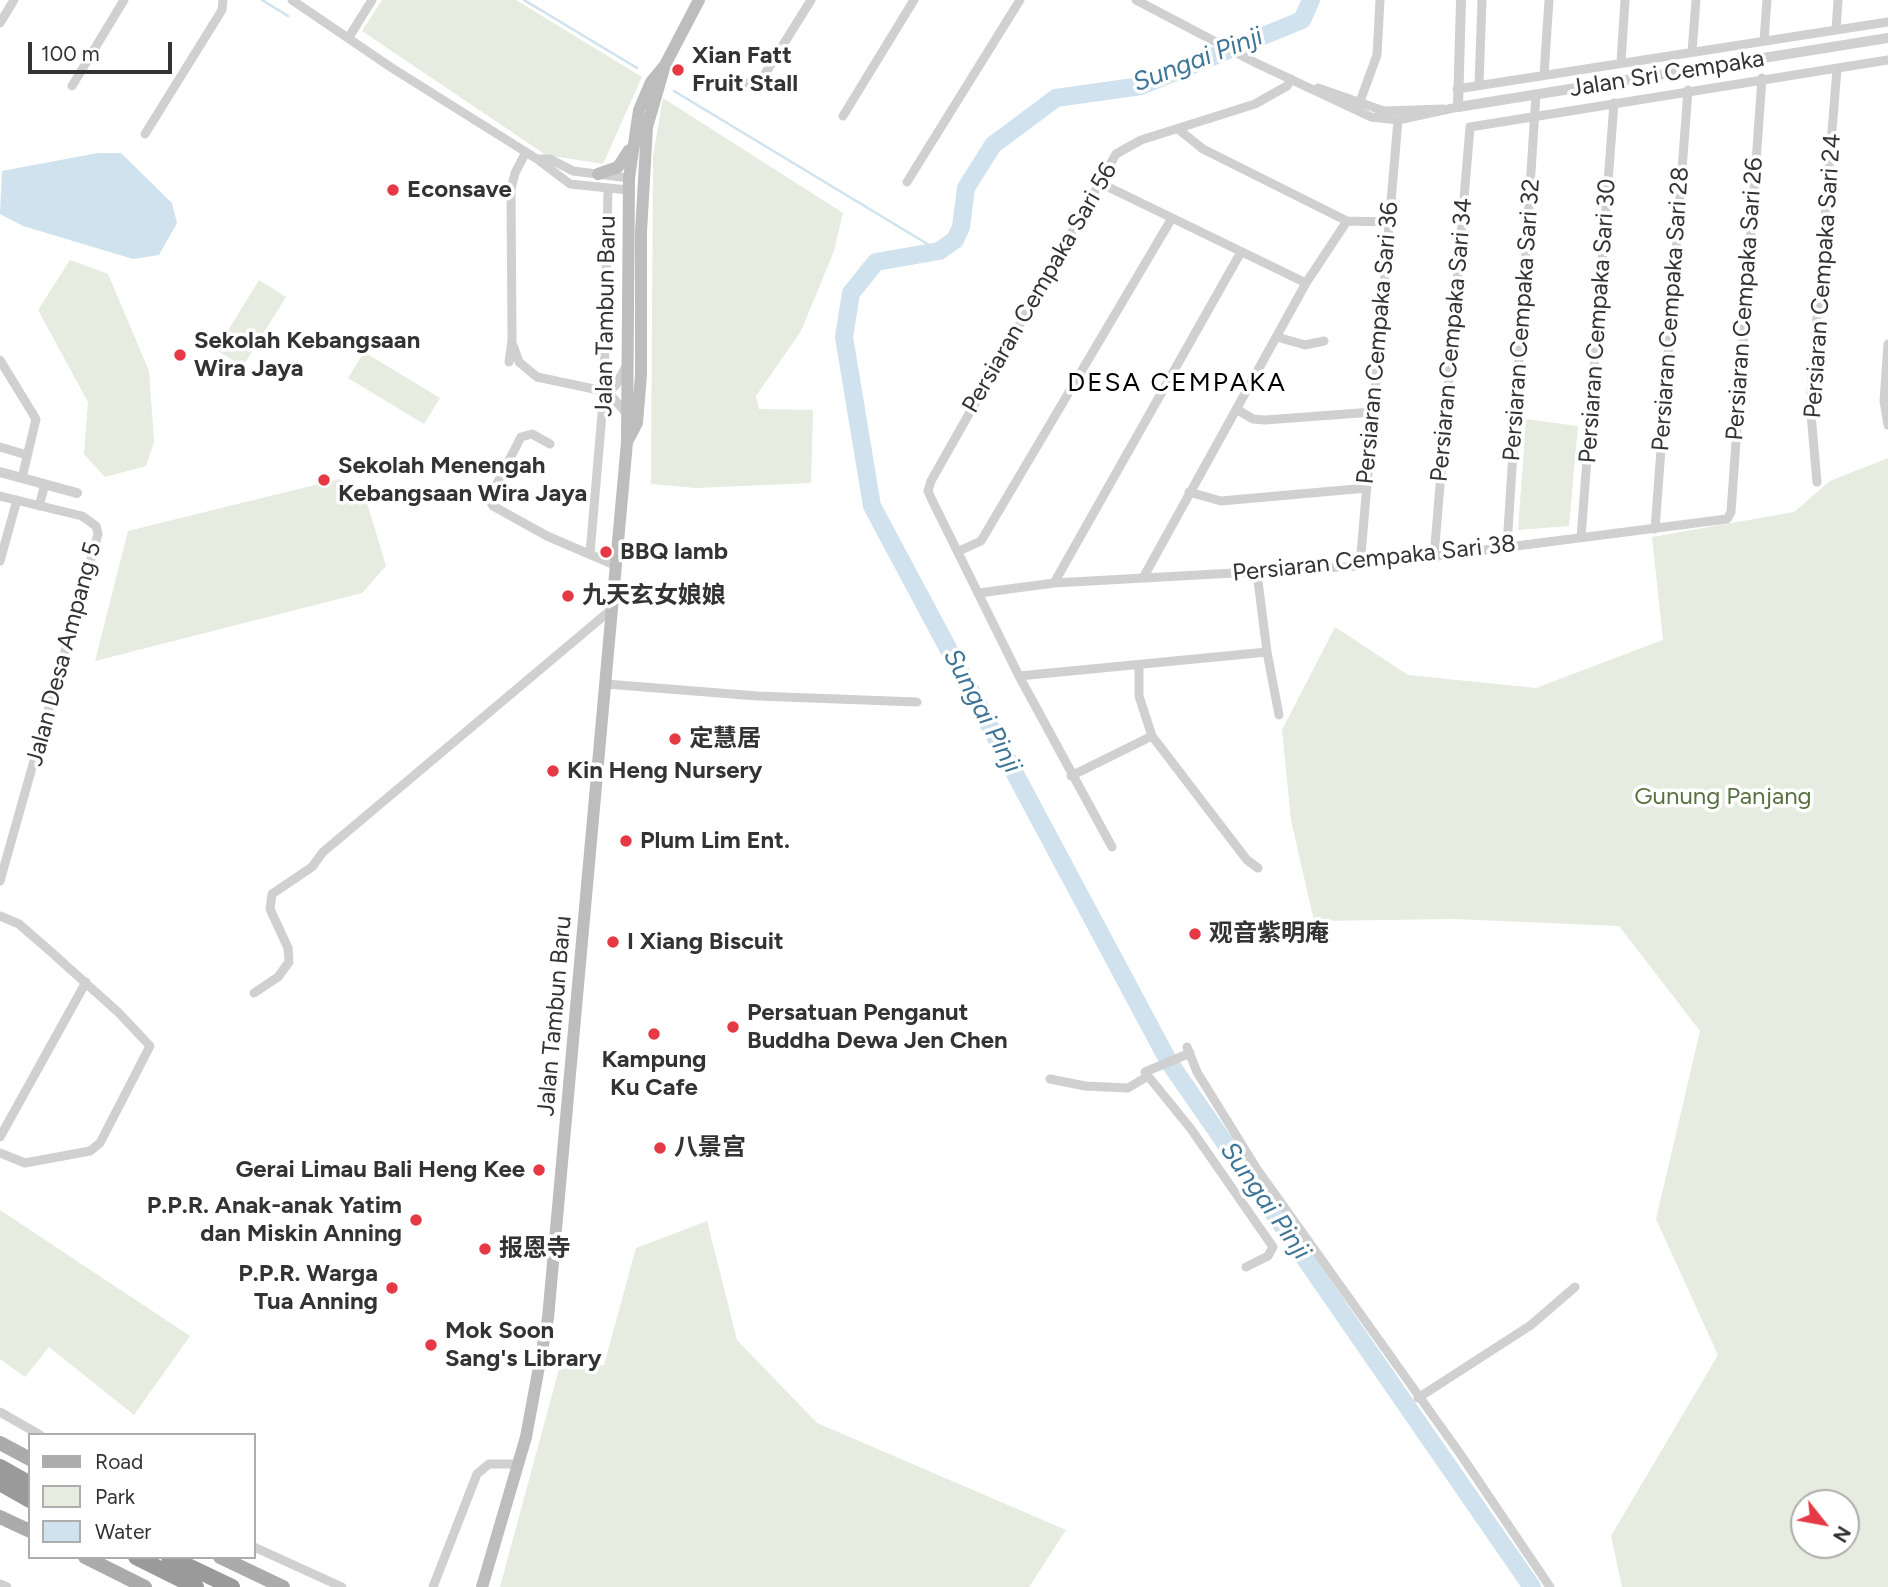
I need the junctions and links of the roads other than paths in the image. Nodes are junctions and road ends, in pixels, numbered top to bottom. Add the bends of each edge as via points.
1 (1, 0) edge
2 (124, 0) edge
3 (223, 0) edge
4 (292, 0) edge
5 (372, 0) edge
6 (699, 0) edge
7 (811, 0) edge
8 (914, 0) edge
9 (1020, 0) edge
10 (1136, 0) edge
11 (1380, 0) edge
12 (1461, 0) edge
13 (1482, 0) edge
14 (1549, 0) edge
15 (1625, 0) edge
16 (1696, 0) edge
17 (1767, 0) edge
18 (1838, 0) edge
19 (12, 3) edge
20 (1888, 22) edge
21 (0, 23) edge
22 (1836, 30) junction
23 (349, 37) junction
24 (1888, 38) edge
25 (1764, 41) junction
26 (1692, 52) junction
27 (1888, 60) edge
28 (1621, 63) junction
29 (665, 65) junction
30 (1837, 69) junction
31 (1544, 75) junction
32 (1762, 78) junction
33 (1291, 79) junction
34 (747, 83) dead end
35 (1479, 85) junction
36 (72, 86) dead end
37 (1457, 89) junction
38 (1688, 90) junction
39 (1535, 94) junction
40 (654, 101) junction
41 (1615, 103) junction
42 (1361, 107) junction
43 (1458, 107) junction
44 (1445, 109) junction
45 (1412, 110) junction
46 (843, 116) dead end
47 (1535, 116) junction
48 (1398, 120) junction
49 (1178, 129) junction
50 (145, 134) dead end
51 (634, 137) junction
52 (526, 152) junction
53 (537, 159) junction
54 (598, 174) junction
55 (907, 182) dead end
56 (1100, 183) junction
57 (630, 184) junction
58 (608, 188) junction
59 (1172, 218) junction
60 (1347, 221) junction
61 (1388, 222) junction
62 (641, 232) junction
63 (1241, 252) junction
64 (1306, 284) junction
65 (1277, 337) junction
66 (512, 340) junction
67 (1324, 341) dead end
68 (1888, 344) edge
69 (0, 360) edge
70 (509, 362) dead end
71 (627, 362) junction
72 (606, 392) junction
73 (1236, 409) junction
74 (1373, 412) junction
75 (626, 413) junction
76 (1888, 425) edge
77 (627, 442) junction
78 (550, 444) dead end
79 (0, 447) edge
80 (27, 455) junction
81 (0, 472) edge
82 (22, 478) junction
83 (1817, 482) dead end
84 (45, 484) junction
85 (1367, 488) junction
86 (1189, 492) junction
87 (77, 493) dead end
88 (0, 496) edge
89 (16, 500) junction
90 (39, 506) junction
91 (1727, 519) joint
92 (1655, 529) junction
93 (1581, 538) junction
94 (1507, 546) junction
95 (959, 551) junction
96 (590, 553) junction
97 (1434, 557) junction
98 (0, 562) edge
99 (617, 566) junction
100 (1360, 566) junction
101 (1258, 573) junction
102 (1143, 578) junction
103 (1054, 583) junction
104 (979, 593) junction
105 (612, 610) junction
106 (1267, 652) junction
107 (1139, 665) junction
108 (1019, 676) junction
109 (606, 684) junction
110 (917, 702) dead end
111 (1279, 715) dead end
112 (1152, 736) junction
113 (1071, 776) junction
114 (1112, 847) dead end
115 (1258, 868) dead end
116 (1, 881) edge
117 (0, 916) edge
118 (86, 982) junction
119 (254, 993) dead end
120 (1147, 1076) junction
121 (1050, 1079) dead end
122 (0, 1137) edge
123 (0, 1153) edge
124 (1246, 1267) dead end
125 (1575, 1287) dead end
126 (1418, 1398) junction
127 (0, 1412) edge
128 (37, 1433) edge
129 (0, 1443) edge
130 (28, 1458) edge
131 (518, 1464) junction
132 (0, 1467) edge
133 (0, 1483) edge
134 (28, 1483) edge
135 (28, 1499) edge
136 (0, 1517) edge
137 (28, 1530) edge
138 (256, 1548) edge
139 (89, 1559) edge
140 (140, 1559) edge
141 (173, 1559) edge
142 (224, 1559) edge
143 (0, 1584) edge
144 (7, 1587) edge
145 (145, 1587) edge
146 (196, 1587) edge
147 (232, 1587) edge
148 (283, 1587) edge
149 (342, 1587) edge
150 (433, 1587) edge
151 (482, 1587) edge
152 (1550, 1587) edge

1 - 19 street
2 - 36 street
3 - 50 street via 222,10
4 - 23 street
5 - 23 street
6 - 29 main road
7 - 34 street via 769,71
8 - 46 street
9 - 55 street
10 - 33 street, Jalan Sri Cempaka
11 - 42 street via 1377,55
12 - 37 street
13 - 35 street
14 - 31 street
15 - 28 street
16 - 26 street
17 - 25 street
18 - 22 street
19 - 21 street
20 - 22 street
22 - 25 street
23 - 52 street
24 - 39 street, Jalan Sri Cempaka
25 - 26 street
26 - 28 street
27 - 30 street
28 - 31 street
29 - 40 main road
29 - 51 main road via 644,94
30 - 32 street
30 - 83 street, Persiaran Cempaka Sari 24 via 1810,403
31 - 35 street
32 - 38 street
32 - 91 street, Persiaran Cempaka Sari 26
33 - 42 street, Jalan Sri Cempaka
33 - 49 street, Persiaran Cempaka Sari 56 via 1255,104
35 - 37 street
37 - 43 street
38 - 41 street
38 - 92 street, Persiaran Cempaka Sari 28
39 - 43 street, Jalan Sri Cempaka
39 - 47 street, Persiaran Cempaka Sari 32
40 - 57 main road via 645,118 638,173
40 - 62 main road via 644,157
41 - 47 street
41 - 93 street, Persiaran Cempaka Sari 30
42 - 45 street, Jalan Sri Cempaka
42 - 48 street, Jalan Sri Cempaka via 1383,120
43 - 44 street, Jalan Sri Cempaka
44 - 45 street, Jalan Sri Cempaka
44 - 48 street, Jalan Sri Cempaka
45 - 48 street
47 - 94 street, Persiaran Cempaka Sari 32
47 - 97 street, Persiaran Cempaka Sari 34 via 1469,129
48 - 61 street, Persiaran Cempaka Sari 36
49 - 56 street, Persiaran Cempaka Sari 56 via 1141,140 1116,155
49 - 60 street via 1203,149
51 - 54 main road via 618,167
51 - 57 main road
52 - 53 street
52 - 66 street via 511,189
53 - 54 street
53 - 58 street via 570,184
54 - 57 street
56 - 59 street
56 - 95 street, Persiaran Cempaka Sari 56 via 931,481 928,491
57 - 58 street
57 - 62 main road
57 - 71 main road, Jalan Tambun Baru
58 - 72 street
59 - 63 street
59 - 95 street via 981,541
60 - 61 street
60 - 64 street
61 - 74 street, Persiaran Cempaka Sari 36
62 - 77 main road, Jalan Tambun Baru via 641,375 637,423
63 - 64 street
63 - 103 street
64 - 65 street
65 - 67 street via 1305,345
65 - 73 street
66 - 70 street
66 - 72 street via 519,362 537,377
68 - 76 street via 1884,401
69 - 80 street via 36,419
71 - 72 street via 616,385
71 - 75 main road, Jalan Tambun Baru
72 - 75 street
72 - 96 street
73 - 74 street via 1265,421
73 - 86 street
74 - 85 street, Persiaran Cempaka Sari 36
75 - 77 main road, Jalan Tambun Baru
77 - 99 main road, Jalan Tambun Baru
78 - 96 street via 532,434 520,437 489,499 493,506 547,536
79 - 80 street
80 - 82 street
81 - 82 street
82 - 84 street
84 - 87 street
84 - 90 street
85 - 86 street via 1221,501
85 - 100 street, Persiaran Cempaka Sari 36
86 - 102 street
88 - 89 street, Jalan Desa Ampang 5
89 - 90 street, Jalan Desa Ampang 5
89 - 98 street
90 - 116 street, Jalan Desa Ampang 5 via 82,516 96,526 98,534
91 - 92 street, Persiaran Cempaka Sari 38
92 - 93 street, Persiaran Cempaka Sari 38
93 - 94 street, Persiaran Cempaka Sari 38
94 - 97 street, Persiaran Cempaka Sari 38
95 - 104 street
96 - 99 street
97 - 100 street, Persiaran Cempaka Sari 38
99 - 105 main road, Jalan Tambun Baru
100 - 101 street, Persiaran Cempaka Sari 38
101 - 102 street, Persiaran Cempaka Sari 38
101 - 106 street
102 - 103 street, Persiaran Cempaka Sari 38
103 - 104 street, Persiaran Cempaka Sari 38
104 - 108 street
105 - 109 main road, Jalan Tambun Baru
105 - 119 street via 323,852 312,867 272,894 270,909 288,948 289,962 278,977
106 - 107 street
106 - 111 street
107 - 108 street
107 - 112 street via 1139,696
108 - 113 street
109 - 110 street
109 - 131 main road, Jalan Tambun Baru via 548,1318 535,1399
112 - 113 street
112 - 115 street via 1247,860
113 - 114 street
117 - 118 street via 19,924
118 - 122 street
118 - 123 street via 150,1046 100,1143 90,1151 25,1163
120 - 121 street via 1128,1088 1108,1089
120 - 124 street via 1191,1129 1273,1247 1268,1256
120 - 126 street via 1145,1072 1188,1050 1257,1169
125 - 126 street via 1531,1325
126 - 152 street
127 - 128 street
129 - 130 main road
131 - 150 street via 489,1464 477,1474
131 - 151 main road, Jalan Tambun Baru
132 - 134 highway
133 - 135 highway
136 - 137 main road
138 - 149 street
139 - 145 main road
140 - 146 highway
141 - 147 highway
142 - 148 main road
143 - 144 street

